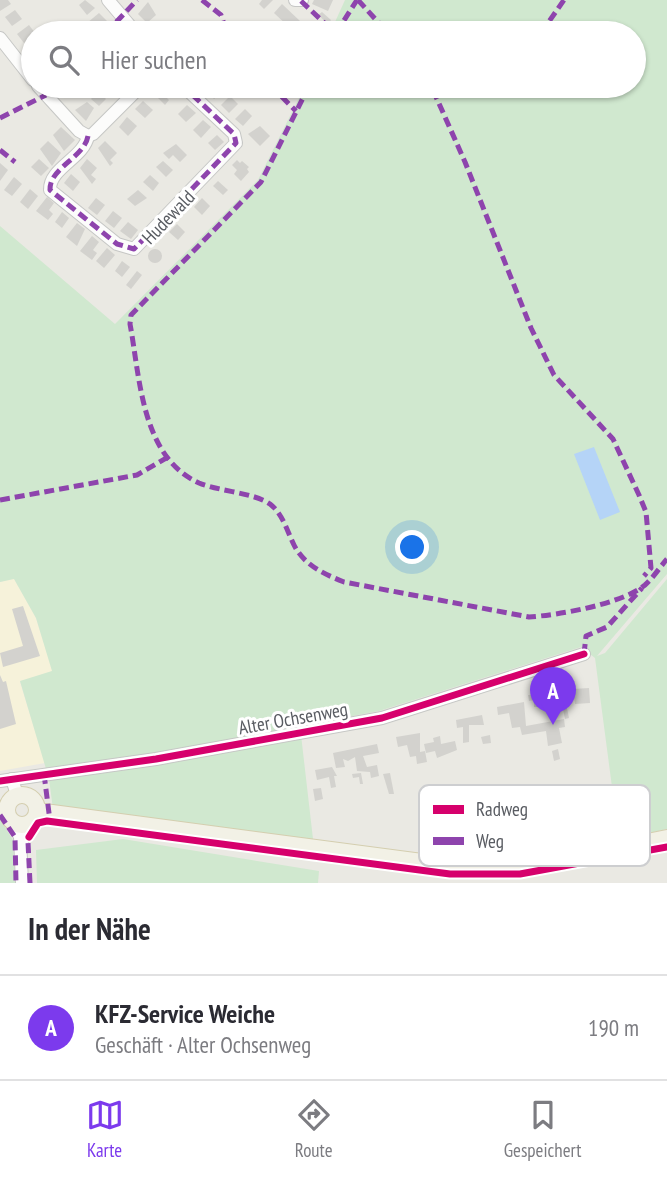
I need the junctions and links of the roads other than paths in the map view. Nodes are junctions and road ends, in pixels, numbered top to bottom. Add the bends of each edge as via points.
1 (108, 0) edge
2 (295, 0) edge
3 (302, 0) edge
4 (126, 21) edge
5 (0, 38) edge
6 (21, 65) edge
7 (49, 98) edge
8 (129, 98) edge
9 (196, 98) edge
10 (88, 136) junction
11 (584, 654) dead end
12 (6, 780) edge
13 (9, 808) edge
14 (33, 816) junction
15 (21, 852) junction
16 (419, 862) edge
17 (22, 883) edge

1 - 4 street
2 - 3 street
5 - 6 street
7 - 10 street
8 - 10 street
9 - 10 street, Hudewald via 234,134 236,143 134,249 117,244 50,190 52,180 85,146
11 - 12 street, Alter Ochsenweg via 382,718 156,759
12 - 13 street, Alter Ochsenweg
13 - 14 main road via 22,825
13 - 14 main road via 31,798
13 - 15 street, Alter Ochsenweg via 19,831
14 - 15 street
14 - 16 main road
15 - 17 street

